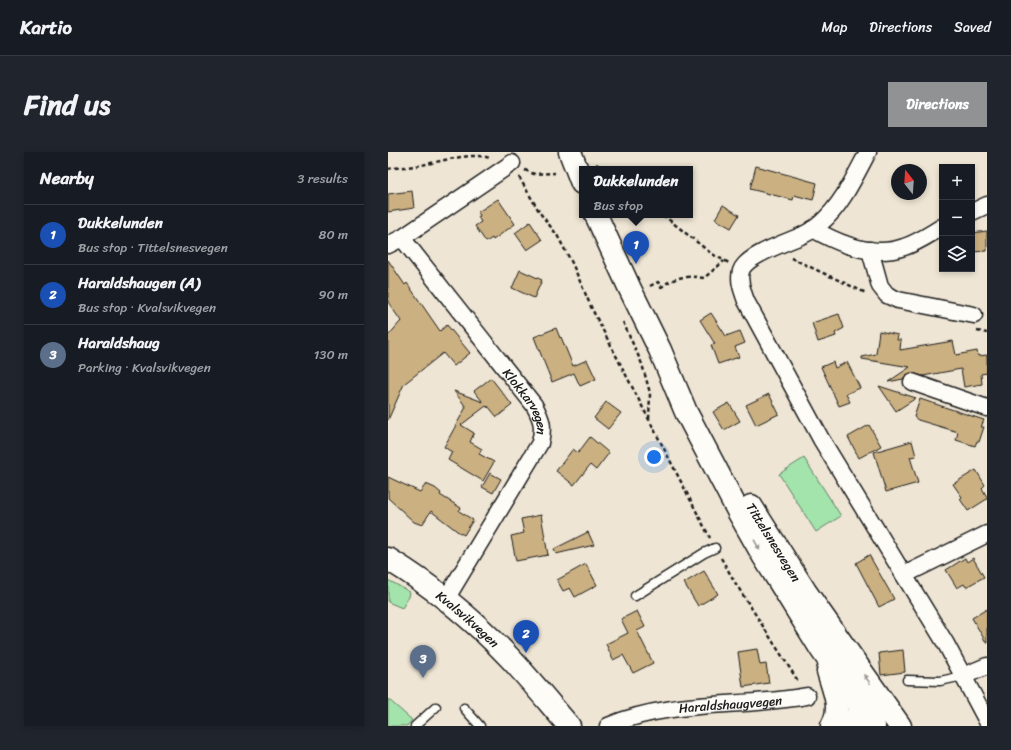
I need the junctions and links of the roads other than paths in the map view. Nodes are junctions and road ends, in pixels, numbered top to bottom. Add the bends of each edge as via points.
1 (570, 152) edge
2 (868, 152) edge
3 (512, 163) road end
4 (579, 175) edge
5 (987, 205) edge
6 (975, 211) edge
7 (597, 218) edge
8 (813, 229) junction
9 (939, 229) edge
10 (395, 242) edge
11 (870, 250) junction
12 (974, 315) dead end
13 (660, 350) junction
14 (912, 382) dead end
15 (987, 408) edge
16 (987, 534) edge
17 (715, 548) road end
18 (388, 559) edge
19 (904, 575) junction
20 (635, 596) dead end
21 (446, 599) junction
22 (821, 649) junction
23 (987, 666) edge
24 (963, 676) junction
25 (907, 680) dead end
26 (807, 696) road end
27 (436, 707) dead end
28 (464, 708) dead end
29 (880, 720) edge
30 (987, 721) edge
31 (415, 726) edge
32 (480, 726) edge
33 (569, 726) edge
34 (608, 726) edge
35 (832, 726) edge
36 (843, 726) edge

1 - 4 main road
2 - 8 street via 844,195
3 - 10 street, Klokkarvegen
5 - 6 street
7 - 13 main road, Tittelsnesvegen
8 - 11 street via 848,245
8 - 19 street via 747,262 741,270 740,278 746,301 821,439
9 - 11 street via 905,247 890,251
10 - 21 street, Klokkarvegen via 534,405 541,419 543,432 540,443
11 - 12 street via 880,286 887,295 898,300
13 -> 22 main road, Tittelsnesvegen via 686,412 734,504
29 -> 13 main road, Tittelsnesvegen
14 - 15 street
16 - 19 street
17 - 20 lane
18 - 21 main road, Kvalsvikvegen
19 - 24 street
21 - 33 main road, Kvalsvikvegen via 508,656
22 - 29 main road, Tittelsnesvegen
22 - 35 main road via 837,702
23 - 24 street
24 - 25 lane via 940,681
24 - 30 street
26 - 34 street, Haraldshaugvegen via 643,714
27 - 31 lane
28 - 32 lane
29 - 36 main road

